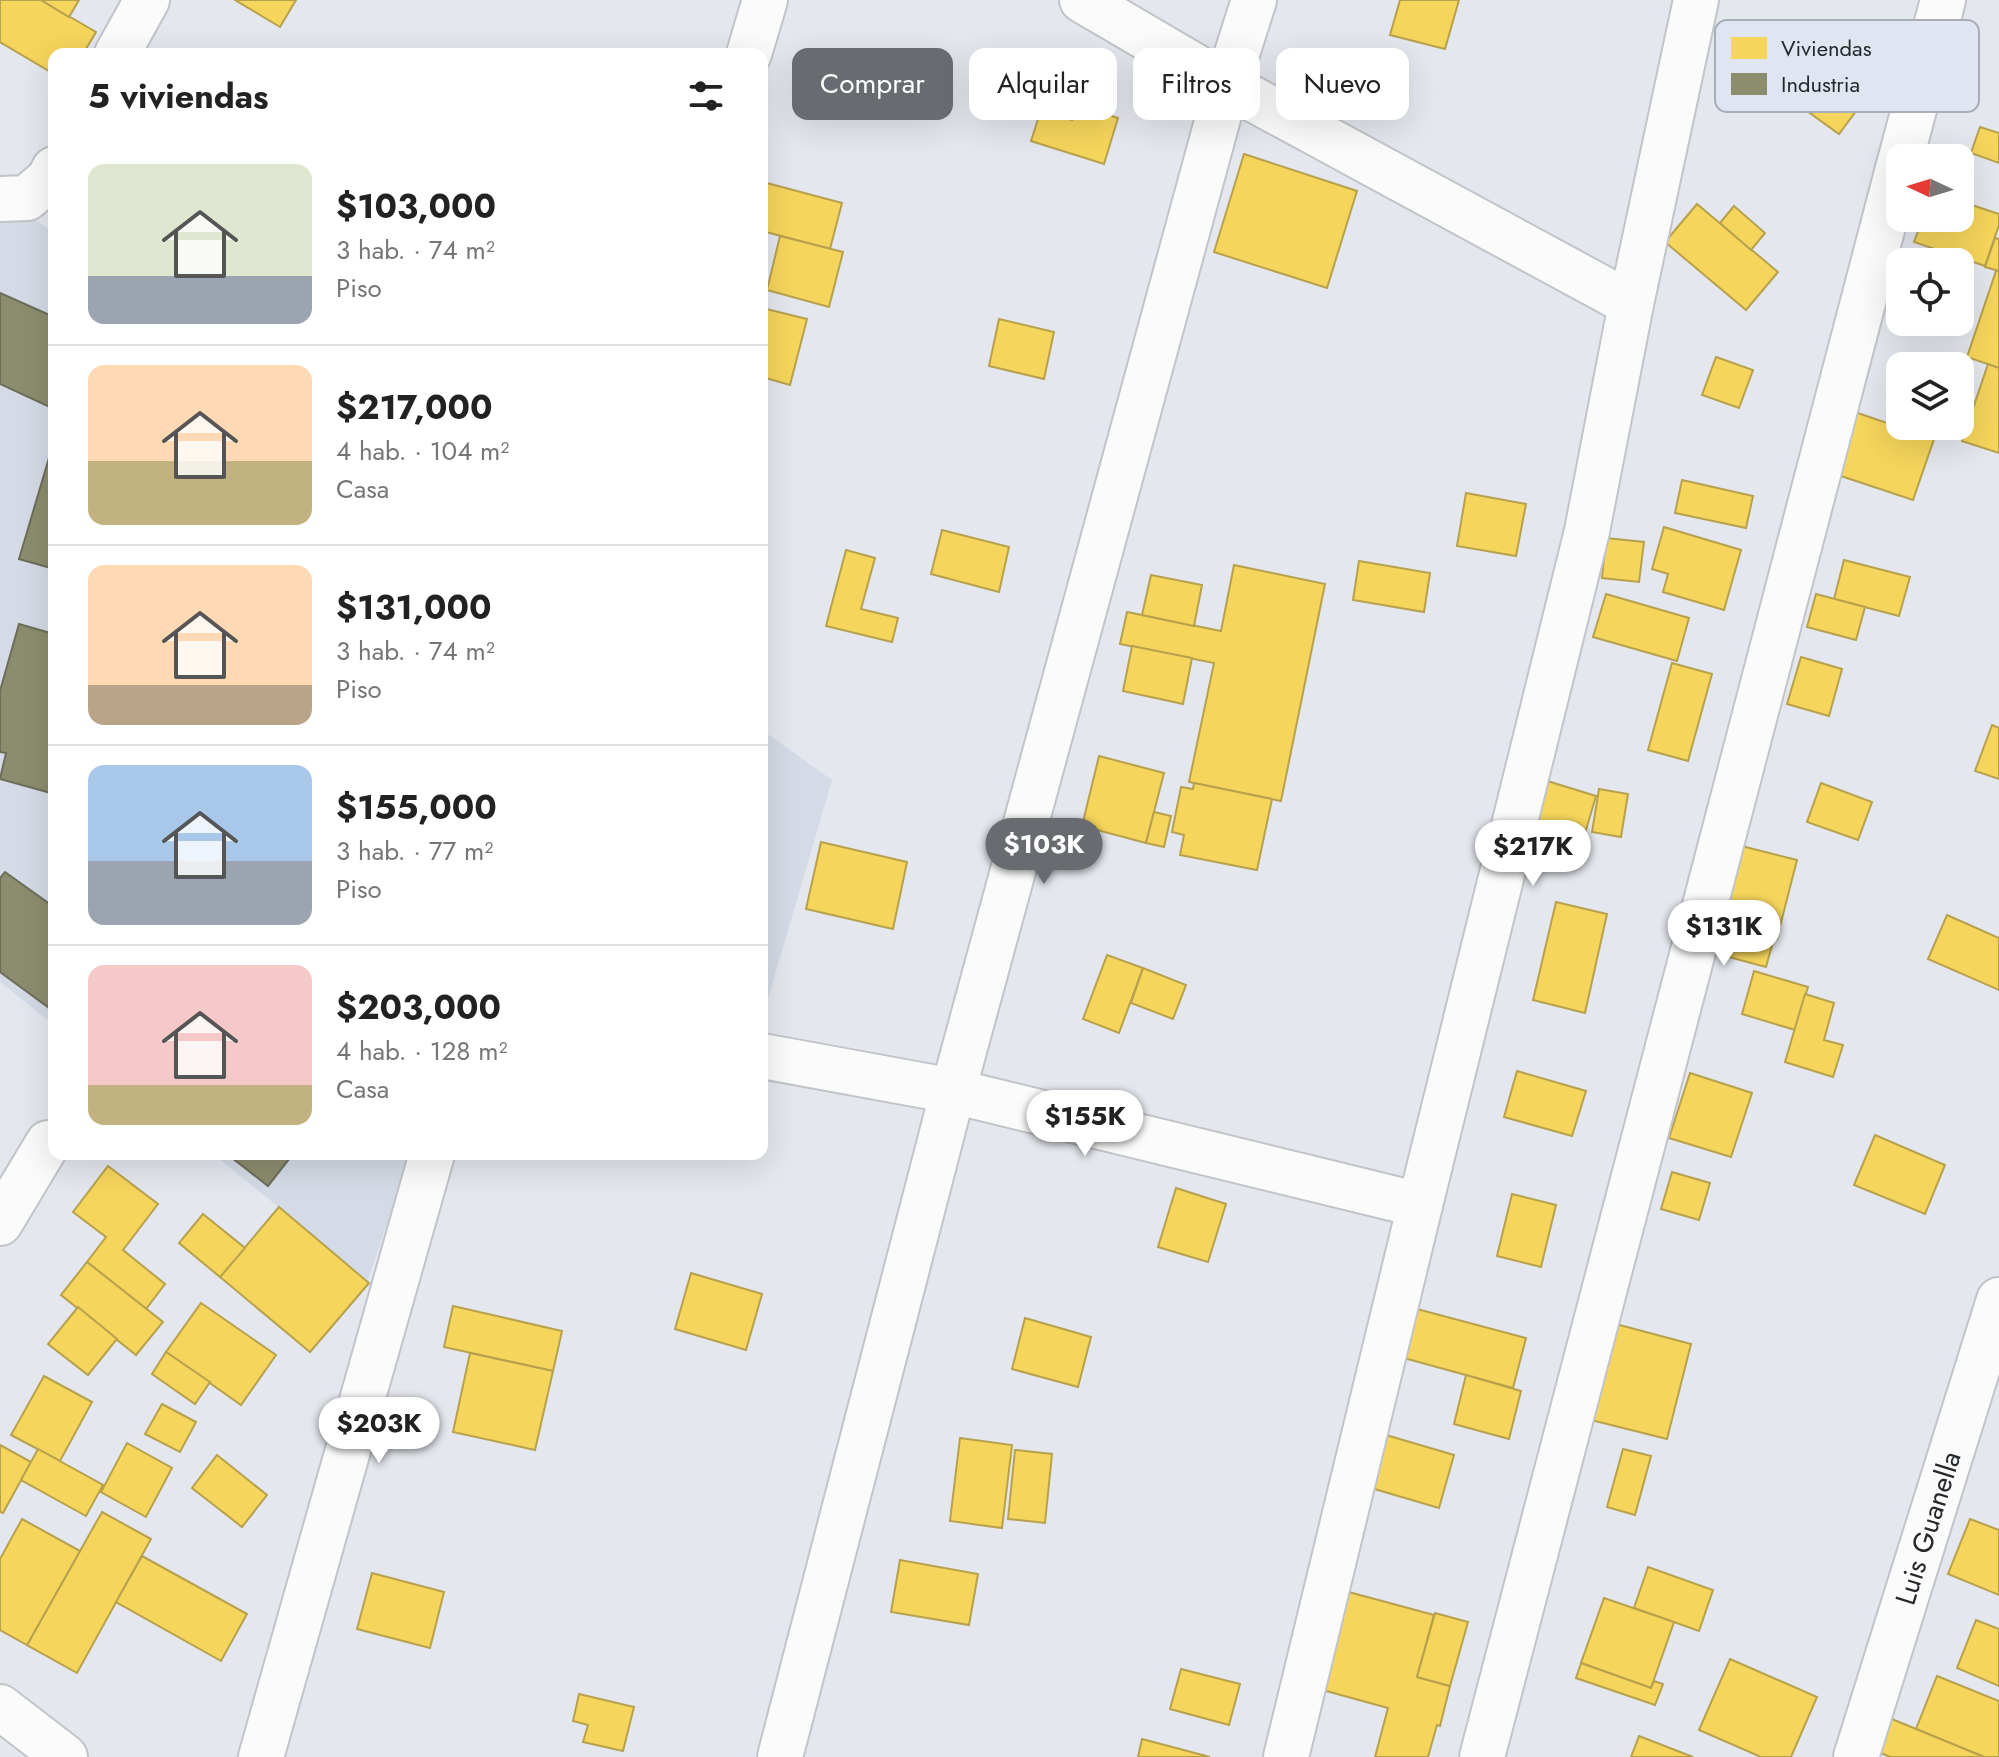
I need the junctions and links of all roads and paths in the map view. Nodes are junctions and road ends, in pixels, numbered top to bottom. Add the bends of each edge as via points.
1 (147, 0) edge
2 (765, 0) edge
3 (1082, 0) edge
4 (1254, 0) edge
5 (1696, 0) edge
6 (1943, 0) edge
7 (1938, 20) edge
8 (120, 48) edge
9 (751, 48) edge
10 (1164, 48) edge
11 (1239, 48) edge
12 (1260, 103) edge
13 (1913, 112) edge
14 (1217, 120) edge
15 (1904, 144) edge
16 (48, 180) edge
17 (0, 199) edge
18 (1886, 213) edge
19 (1631, 304) junction
20 (768, 1057) edge
21 (953, 1091) junction
22 (48, 1143) dead end
23 (430, 1160) edge
24 (1420, 1205) junction
25 (0, 1223) edge
26 (1999, 1300) edge
27 (0, 1707) edge
28 (65, 1757) edge
29 (261, 1757) edge
30 (780, 1757) edge
31 (1286, 1757) edge
32 (1482, 1757) edge
33 (1856, 1757) edge

1 - 8 street
2 - 9 street
3 - 10 street
4 - 11 street
5 - 19 street
6 - 7 street
12 - 19 street
13 - 15 street
14 - 21 street
16 - 17 street via 27,198
18 - 32 street
19 - 24 street via 1587,531
20 - 21 street
21 - 24 street
21 - 30 street
22 - 25 street
23 - 29 street
24 - 31 street
26 - 33 street, Luis Guanella
27 - 28 street

